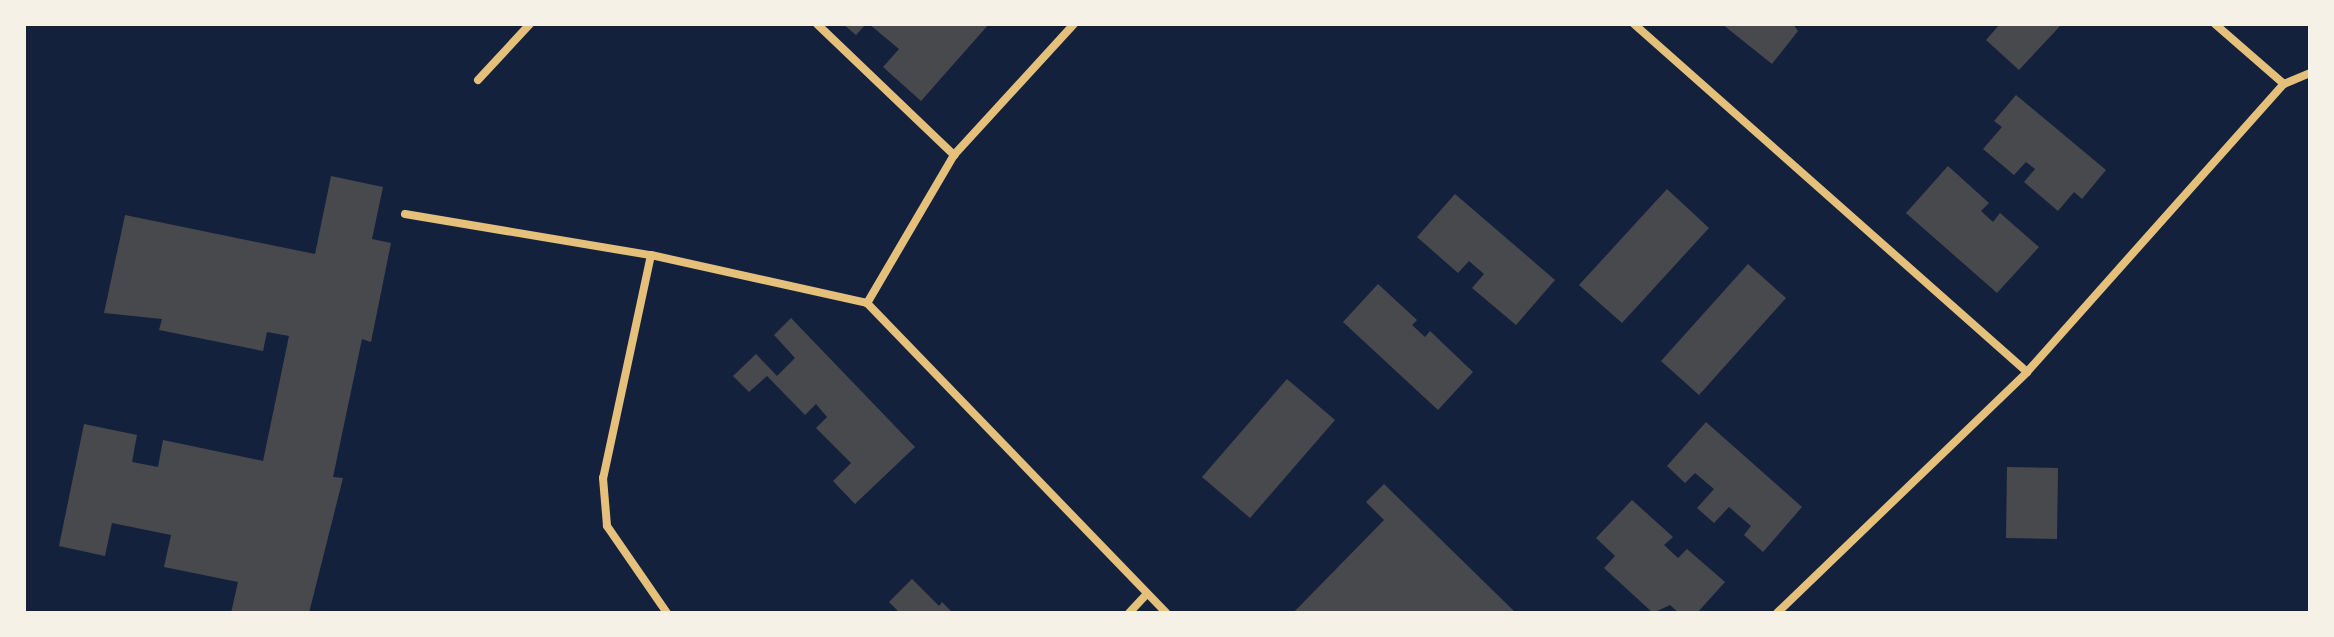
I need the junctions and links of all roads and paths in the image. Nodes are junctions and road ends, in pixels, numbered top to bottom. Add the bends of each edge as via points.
1 (530, 24) edge
2 (817, 24) edge
3 (1074, 24) edge
4 (1634, 24) edge
5 (2215, 24) edge
6 (2310, 73) edge
7 (478, 80) dead end
8 (2284, 84) junction
9 (954, 155) junction
10 (405, 214) dead end
11 (651, 255) junction
12 (867, 303) junction
13 (2027, 372) junction
14 (1146, 595) junction
15 (667, 613) edge
16 (1129, 613) edge
17 (1166, 613) edge
18 (1777, 613) edge

1 - 7 street
2 - 9 street
3 - 9 street
4 - 13 street
5 - 8 street
6 - 8 street
8 - 13 street
9 - 12 street
10 - 11 street
11 - 12 street
11 - 15 street via 603,478 607,526
12 - 14 street
13 - 18 street
14 - 16 street
14 - 17 street

